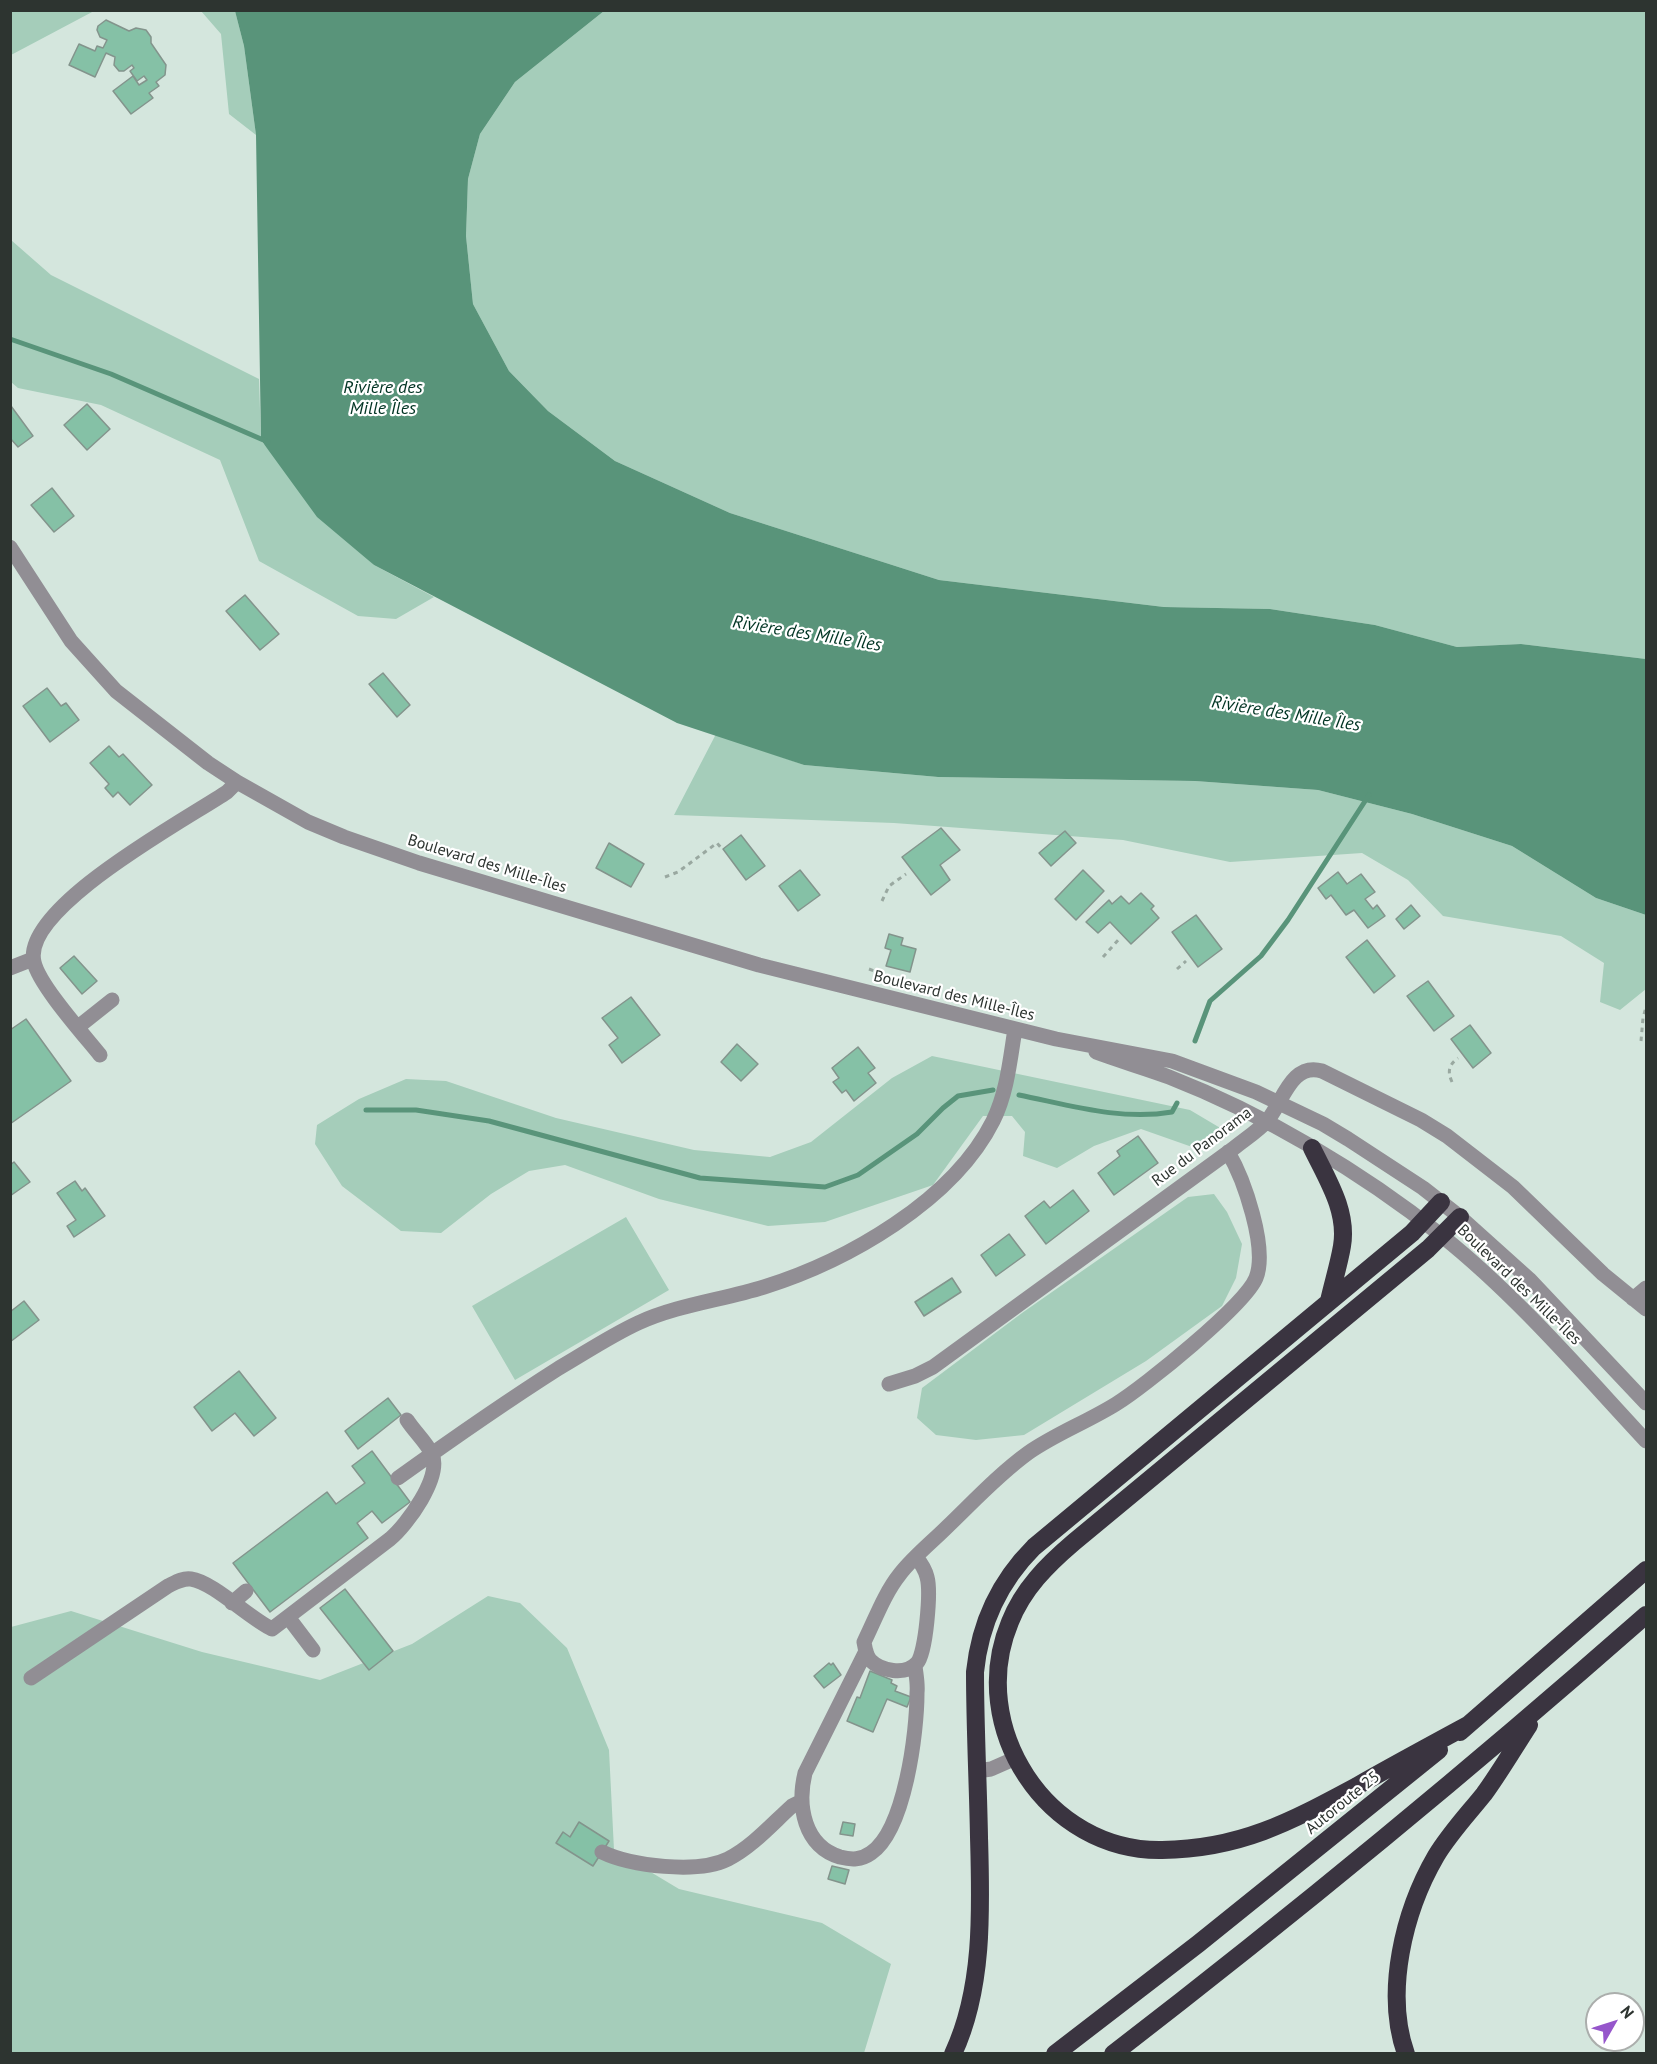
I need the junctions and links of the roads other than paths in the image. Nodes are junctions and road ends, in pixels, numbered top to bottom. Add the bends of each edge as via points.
1 (12, 554) edge
2 (237, 782) junction
3 (33, 959) junction
4 (10, 968) edge
5 (112, 1000) dead end
6 (78, 1027) junction
7 (1015, 1029) junction
8 (1056, 1039) junction
9 (100, 1055) dead end
10 (1279, 1102) junction
11 (1266, 1122) junction
12 (1312, 1148) junction
13 (1228, 1152) junction
14 (1441, 1202) junction
15 (1460, 1216) junction
16 (1424, 1222) junction
17 (1442, 1236) junction
18 (1647, 1288) edge
19 (1633, 1299) junction
20 (1329, 1301) junction
21 (1647, 1309) edge
22 (889, 1384) dead end
23 (1647, 1403) edge
24 (406, 1420) dead end
25 (1647, 1441) edge
26 (432, 1454) junction
27 (398, 1478) dead end
28 (916, 1557) junction
29 (1647, 1570) edge
30 (246, 1591) dead end
31 (231, 1603) junction
32 (1647, 1615) edge
33 (288, 1617) junction
34 (313, 1650) dead end
35 (866, 1651) junction
36 (915, 1666) junction
37 (32, 1678) dead end
38 (1542, 1707) junction
39 (1468, 1725) junction
40 (1016, 1758) junction
41 (977, 1771) junction
42 (802, 1800) junction
43 (602, 1852) dead end
44 (953, 2054) edge
45 (1055, 2054) edge
46 (1113, 2054) edge
47 (1406, 2054) edge

1 - 2 street, Boulevard des Mille-Îles via 71,641 116,691
2 - 3 street via 77,893 43,928 33,948
2 - 7 street, Boulevard des Mille-Îles via 319,827 419,863 796,976
3 - 4 street
3 - 6 street via 41,979
5 - 6 street
6 - 9 street
7 - 8 street, Boulevard des Mille-Îles
7 - 26 street via 1006,1084 993,1121 964,1165 922,1204 868,1240 804,1272 762,1288 667,1312 626,1329 531,1386
8 - 10 street, Boulevard des Mille-Îles via 1172,1061
8 - 11 street, Boulevard des Mille-Îles via 1169,1077
10 - 11 street, Rue du Panorama
10 - 14 street, Boulevard des Mille-Îles via 1348,1139
10 - 19 street, Rue du Panorama via 1295,1077 1316,1069 1420,1120 1514,1187
11 - 12 street, Boulevard des Mille-Îles
11 - 13 street, Rue du Panorama
12 - 16 street, Boulevard des Mille-Îles
12 - 20 highway via 1342,1220 1342,1246
13 - 22 street, Rue du Panorama via 942,1360 915,1376
13 - 28 street via 1240,1174 1260,1252 1257,1277 1245,1295 1117,1404 1028,1453
14 - 15 street, Boulevard des Mille-Îles
14 - 16 highway
15 - 17 highway
15 - 23 street, Boulevard des Mille-Îles via 1529,1279
16 - 17 street, Boulevard des Mille-Îles
16 - 20 highway
17 - 25 street, Boulevard des Mille-Îles via 1509,1296
17 - 40 highway via 1041,1572 1009,1624 999,1662 1002,1716
18 - 19 street
19 - 21 street, Rue du Panorama
20 - 41 highway via 1044,1539 1010,1575 991,1608 977,1654
24 - 26 street
26 - 27 street
26 - 33 street via 430,1481 400,1530
28 - 35 street via 899,1574 886,1596 864,1642
28 - 36 street via 928,1583 922,1656
29 - 39 highway, Autoroute 25
30 - 31 street
31 - 33 street via 272,1629
31 - 37 street via 200,1582 178,1581
32 - 38 highway
33 - 34 street
35 - 36 street via 881,1667 895,1671
35 - 42 street via 805,1773
36 - 42 street via 918,1692 909,1767 891,1829 883,1841 861,1859 849,1860 824,1851 809,1830
38 - 46 highway via 1272,1930
38 - 47 highway via 1485,1793 1437,1854 1419,1893 1404,1936 1398,1973 1397,2009
39 - 40 highway via 1299,1817 1254,1836 1196,1848 1146,1849 1090,1833 1038,1794
39 - 45 highway, Autoroute 25 via 1245,1907
40 - 41 street
41 - 44 highway via 978,1948 968,2010
42 - 43 street via 742,1851 713,1864 646,1864

